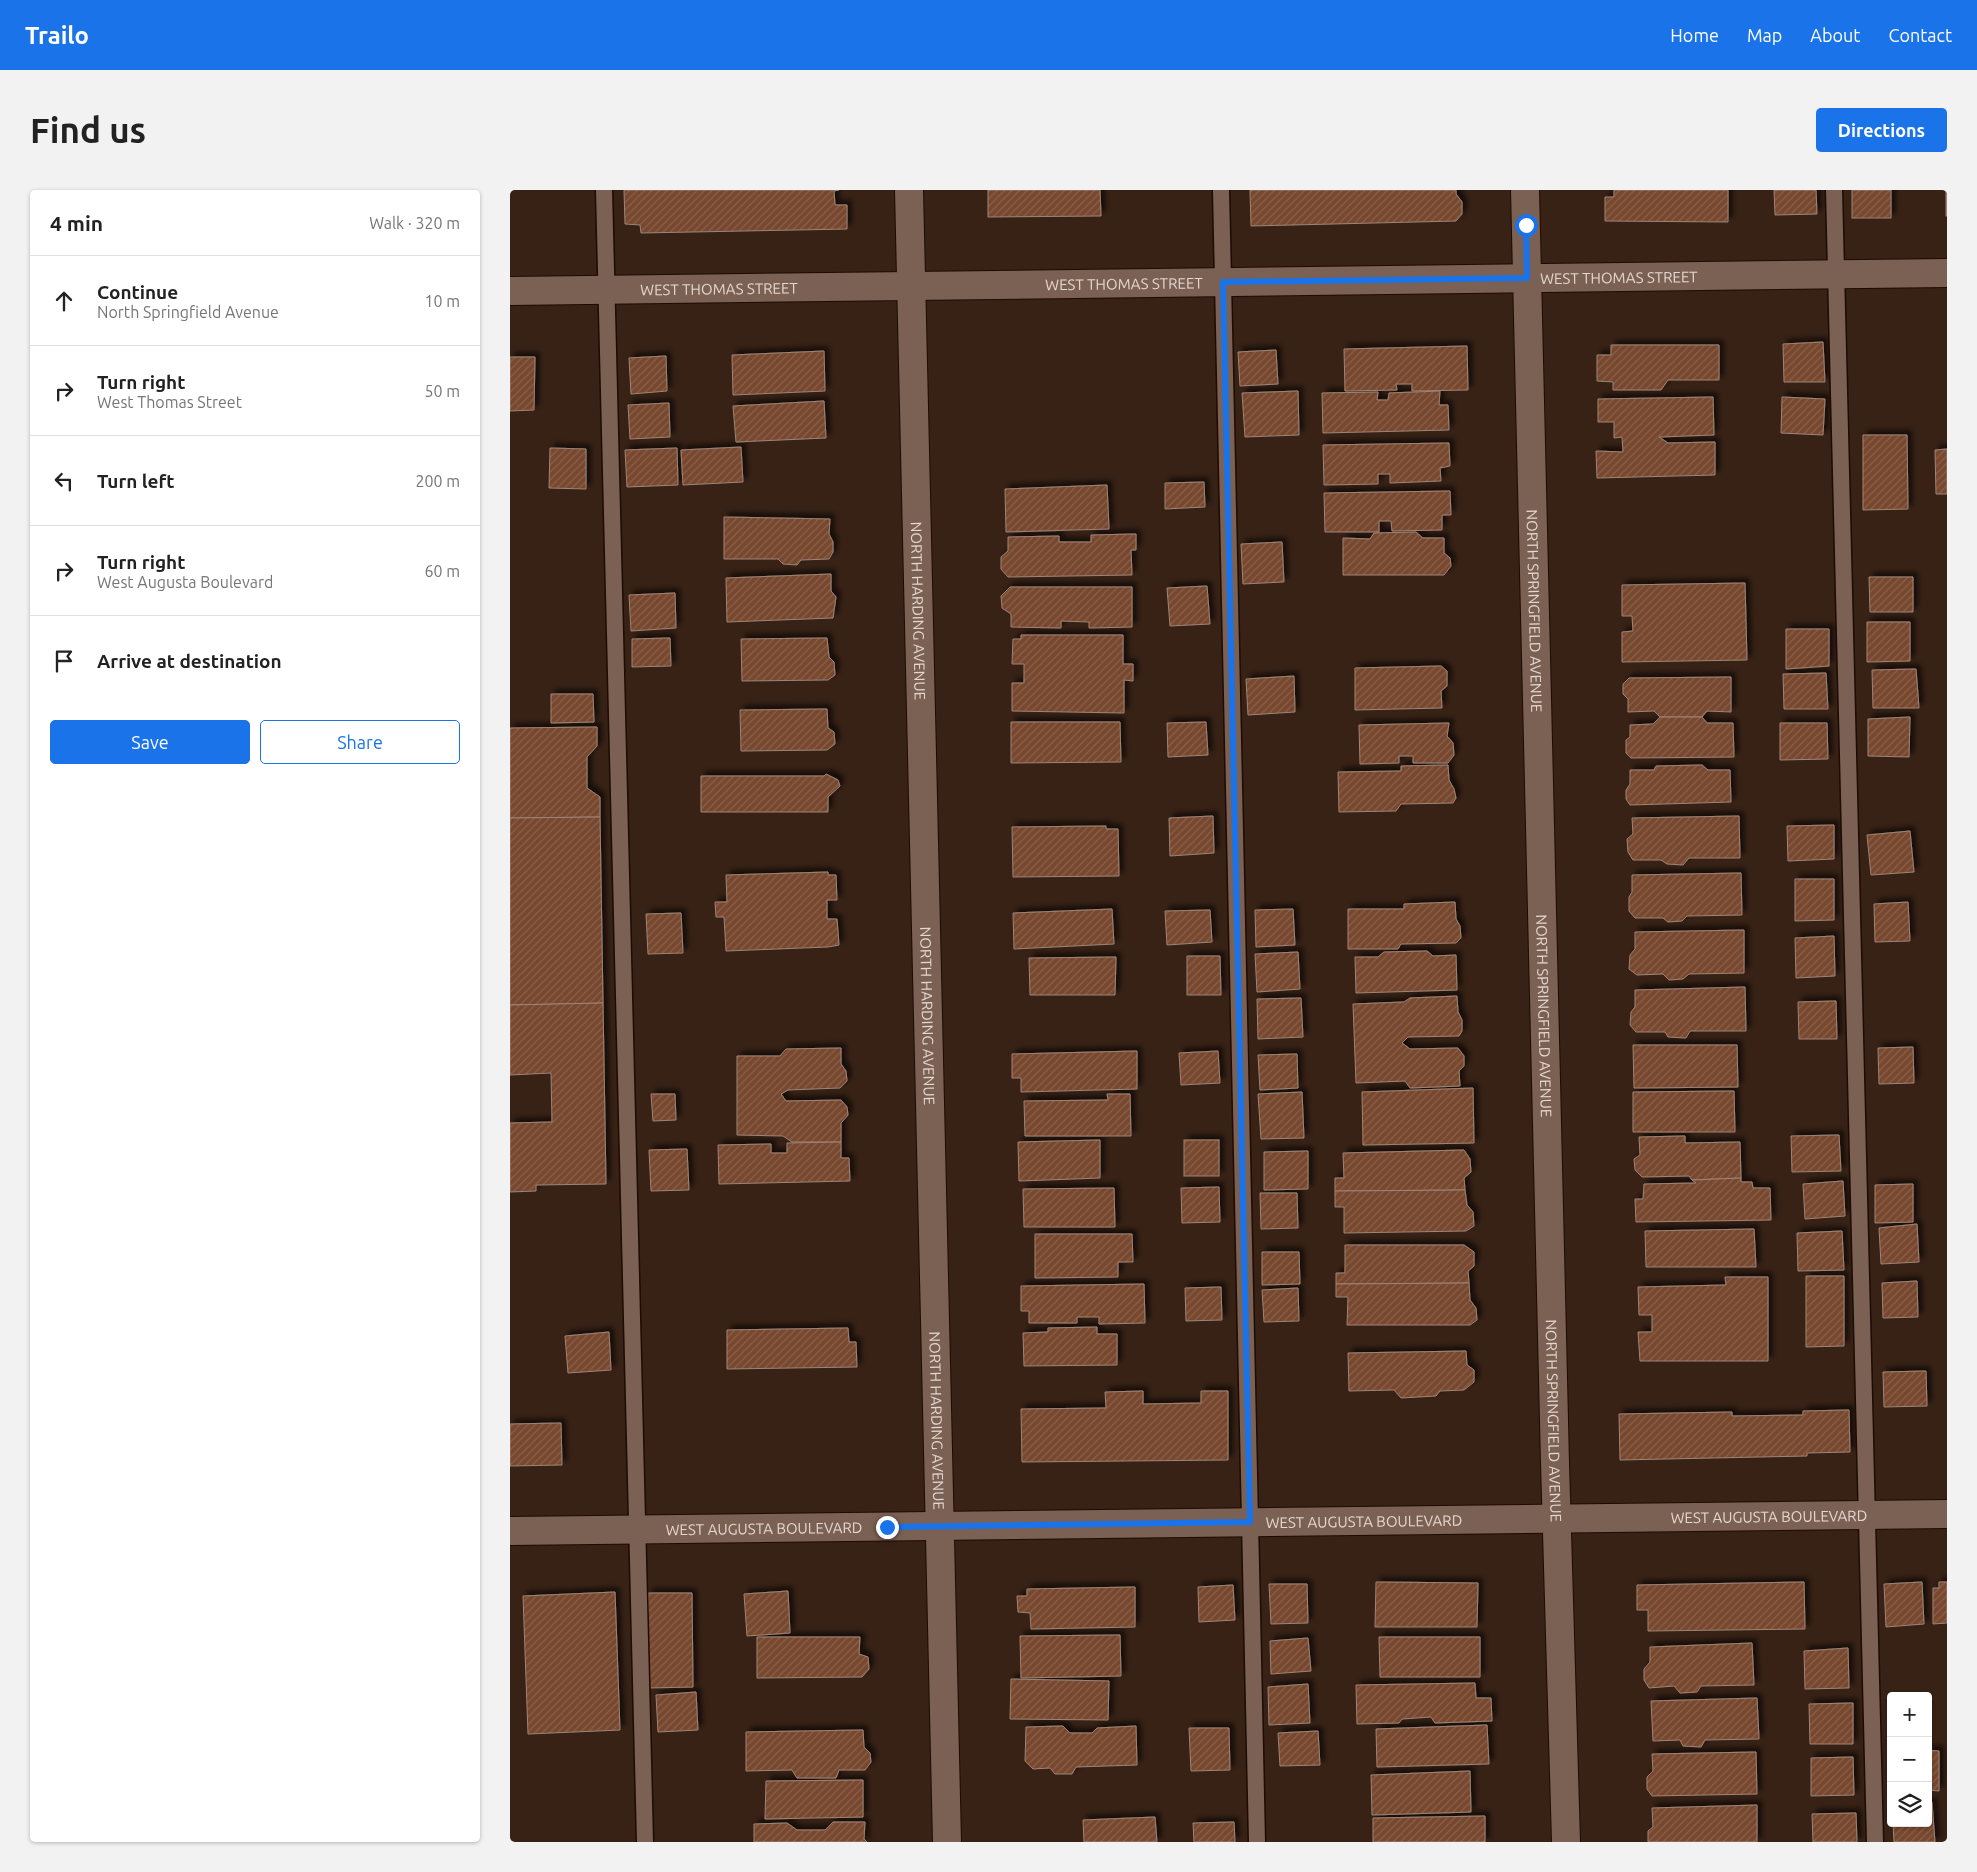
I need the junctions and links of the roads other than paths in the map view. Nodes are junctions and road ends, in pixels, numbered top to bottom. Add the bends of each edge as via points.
1 (604, 190) edge
2 (909, 190) edge
3 (1221, 190) edge
4 (1525, 190) edge
5 (1834, 190) edge
6 (1947, 273) edge
7 (1836, 275) junction
8 (1527, 278) junction
9 (1223, 282) junction
10 (911, 286) junction
11 (607, 290) junction
12 (510, 291) edge
13 (1947, 1514) edge
14 (1868, 1515) junction
15 (1556, 1519) junction
16 (1250, 1522) junction
17 (940, 1526) junction
18 (639, 1530) junction
19 (510, 1531) edge
20 (645, 1842) edge
21 (947, 1842) edge
22 (1257, 1842) edge
23 (1566, 1842) edge
24 (1875, 1842) edge

1 - 11 lane
2 - 10 street, NORTH HARDING AVENUE
3 - 9 lane
4 - 8 street, NORTH SPRINGFIELD AVENUE
5 - 7 lane
6 - 7 street, WEST THOMAS STREET
7 - 8 street, WEST THOMAS STREET
7 - 14 lane
8 - 9 street, WEST THOMAS STREET
8 - 15 street, NORTH SPRINGFIELD AVENUE
9 - 10 street, WEST THOMAS STREET
9 - 16 lane
10 - 11 street, WEST THOMAS STREET
10 - 17 street, NORTH HARDING AVENUE
11 - 12 street, WEST THOMAS STREET
11 - 18 lane
13 - 14 street, WEST AUGUSTA BOULEVARD
14 - 15 street, WEST AUGUSTA BOULEVARD
14 - 24 lane
15 - 16 street, WEST AUGUSTA BOULEVARD
15 - 23 street, NORTH SPRINGFIELD AVENUE
16 - 17 street, WEST AUGUSTA BOULEVARD
16 - 22 lane
17 - 18 street, WEST AUGUSTA BOULEVARD
17 - 21 street, NORTH HARDING AVENUE
18 - 19 street, WEST AUGUSTA BOULEVARD
18 - 20 lane

